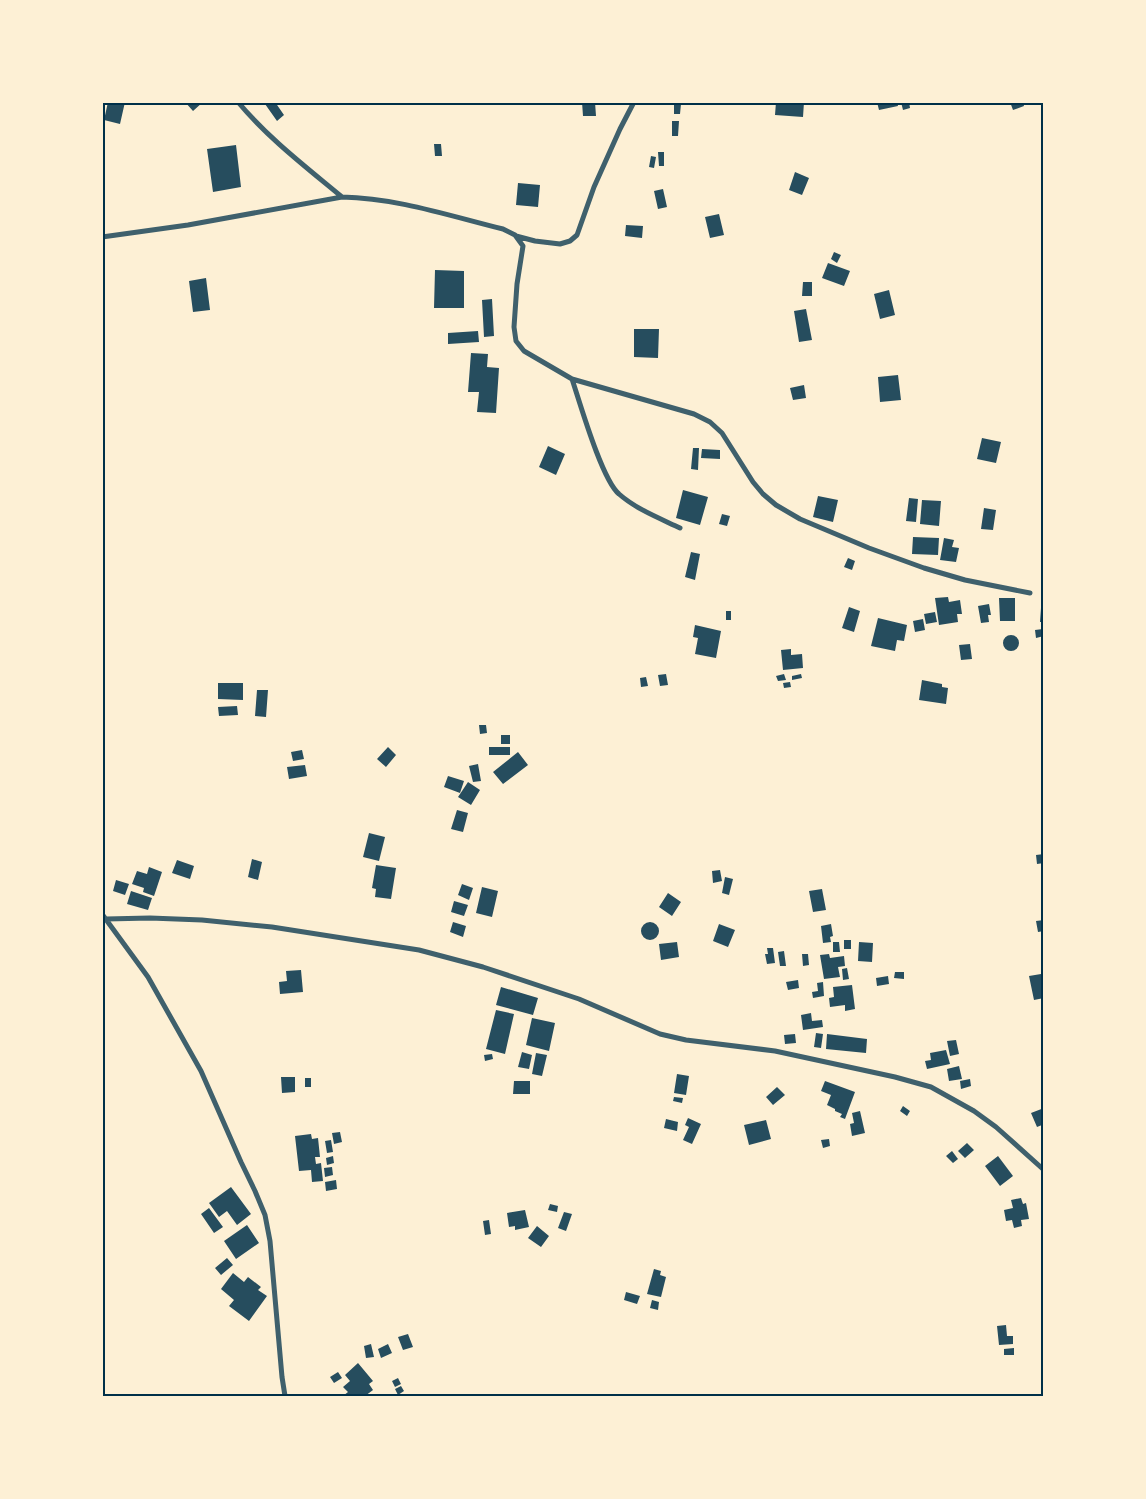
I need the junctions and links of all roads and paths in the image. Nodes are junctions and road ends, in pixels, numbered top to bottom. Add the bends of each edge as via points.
1 (238, 102) edge
2 (634, 102) edge
3 (342, 197) junction
4 (102, 236) edge
5 (515, 236) junction
6 (572, 379) junction
7 (680, 528) dead end
8 (1030, 593) dead end
9 (104, 916) edge
10 (1044, 1170) edge
11 (285, 1396) edge

1 - 3 street via 251,118
2 - 5 street via 594,187 577,235 560,244
3 - 4 street via 188,225
3 - 5 street via 394,202 504,229
5 - 6 street via 523,246 517,284 516,341 524,351
6 - 7 street via 606,476 617,493 635,506
6 - 8 street via 694,414 710,422 722,433 763,494 800,519 924,568
9 - 10 street via 272,927 419,950 579,998 660,1034 775,1051 895,1077 931,1088 974,1111
9 - 11 street via 148,977 201,1071 256,1190 270,1241

